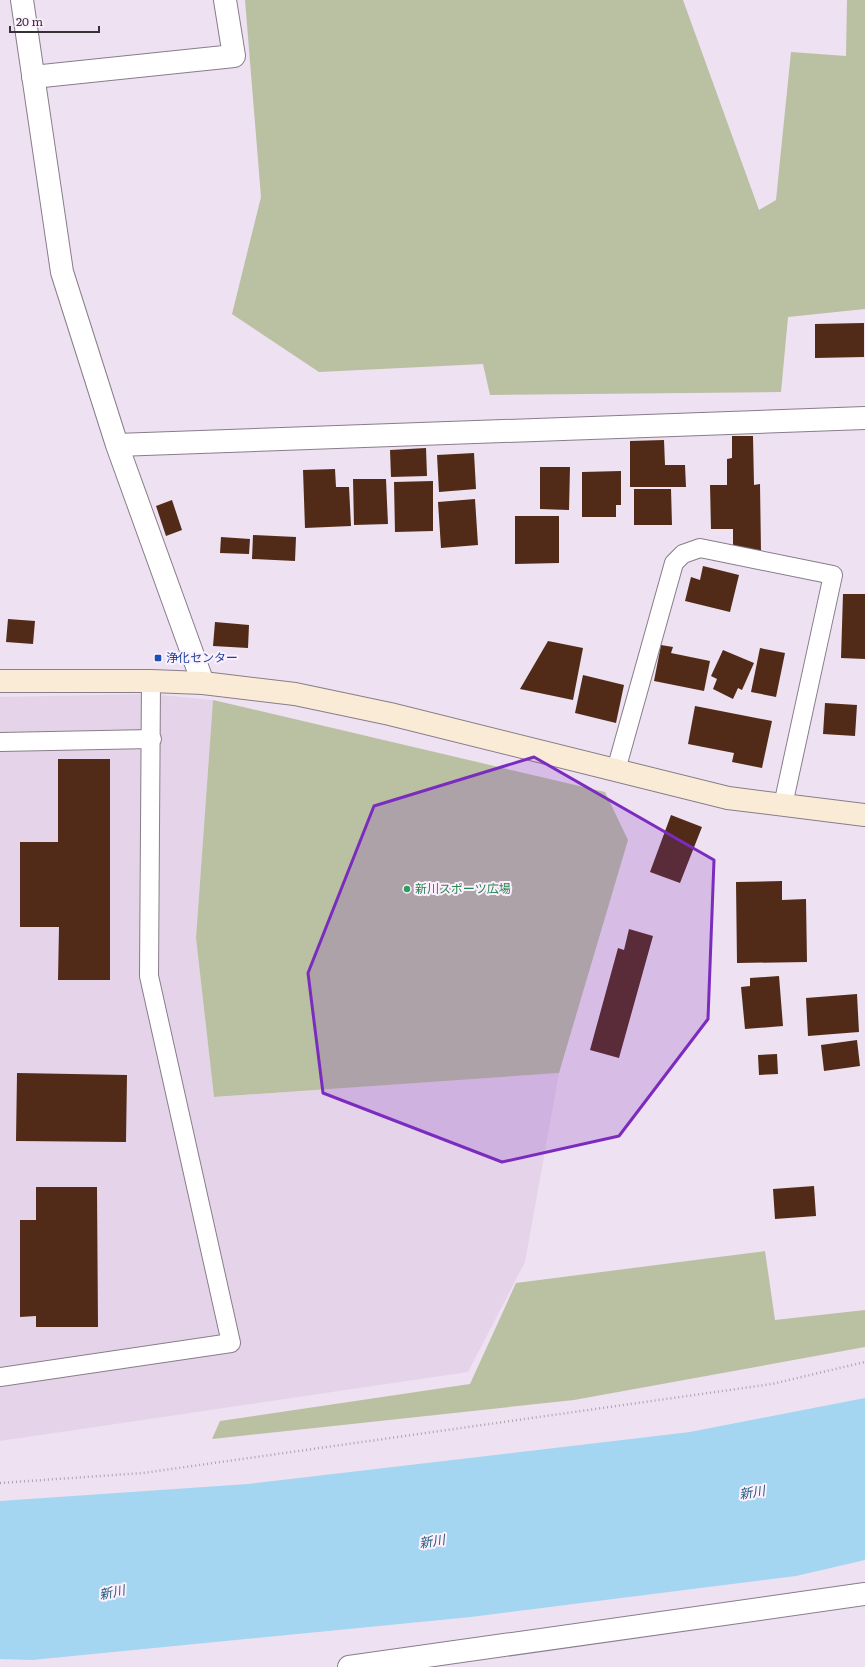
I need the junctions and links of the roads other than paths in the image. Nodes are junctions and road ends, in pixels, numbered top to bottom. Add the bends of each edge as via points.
1 (22, 0) edge
2 (225, 0) edge
3 (33, 77) junction
4 (865, 418) edge
5 (117, 445) junction
6 (0, 681) edge
7 (151, 681) junction
8 (203, 683) junction
9 (152, 739) junction
10 (0, 742) edge
11 (616, 770) junction
12 (783, 805) junction
13 (865, 815) edge
14 (0, 1377) edge
15 (865, 1594) edge
16 (348, 1667) edge

1 - 3 street
2 - 3 street via 234,56
3 - 5 street via 62,272
4 - 5 street
5 - 8 street
6 - 7 street
7 - 8 street
7 - 9 lane
8 - 11 street via 295,694 390,714
9 - 10 lane
9 - 14 lane via 149,976 231,1343
11 - 12 street via 728,798
11 - 12 lane via 674,563 683,554 700,548 833,575
12 - 13 street
15 - 16 street

